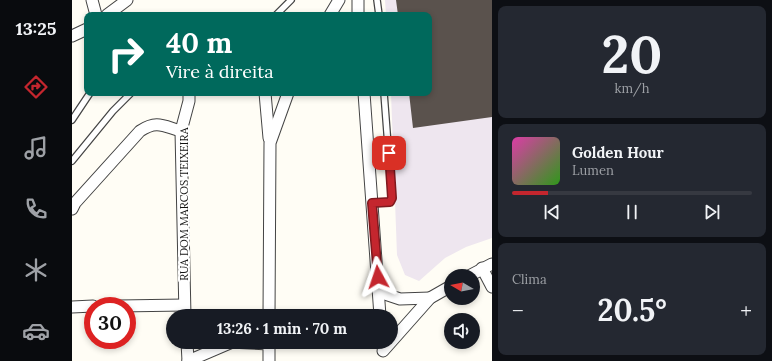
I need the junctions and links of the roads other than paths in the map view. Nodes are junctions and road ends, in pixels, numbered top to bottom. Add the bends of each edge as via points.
1 (92, 0) edge
2 (126, 0) edge
3 (291, 0) edge
4 (339, 0) edge
5 (358, 0) edge
6 (377, 0) edge
7 (95, 12) edge
8 (111, 12) edge
9 (279, 12) edge
10 (332, 12) edge
11 (358, 12) edge
12 (379, 12) edge
13 (88, 96) edge
14 (128, 96) edge
15 (189, 96) edge
16 (265, 96) edge
17 (287, 96) edge
18 (364, 96) edge
19 (384, 96) edge
20 (72, 120) edge
21 (181, 131) junction
22 (270, 143) junction
23 (72, 161) edge
24 (372, 203) junction
25 (72, 209) edge
26 (487, 266) edge
27 (492, 287) edge
28 (444, 290) edge
29 (379, 292) junction
30 (430, 298) junction
31 (84, 306) edge
32 (72, 307) edge
33 (136, 307) edge
34 (185, 309) edge
35 (269, 309) edge
36 (380, 309) edge
37 (166, 310) edge
38 (187, 349) edge
39 (214, 349) edge
40 (269, 349) edge
41 (383, 351) edge
42 (188, 361) edge
43 (269, 361) edge

1 - 7 street
2 - 8 street
3 - 9 lane
4 - 10 street
5 - 11 street
6 - 12 lane
13 - 20 lane
14 - 23 lane
15 - 21 street, RUA DOM MARCOS TEIXEIRA
16 - 22 street
17 - 22 street
18 - 24 street
19 - 24 lane via 392,198 390,202
21 - 25 street via 157,124 140,131
21 - 34 street, RUA DOM MARCOS TEIXEIRA
22 - 35 street
24 - 29 street
26 - 27 street
28 - 30 street
29 - 30 street via 400,299
29 - 36 street
30 - 41 street
31 - 32 street
33 - 37 street
38 - 42 street
39 - 42 street
40 - 43 street

